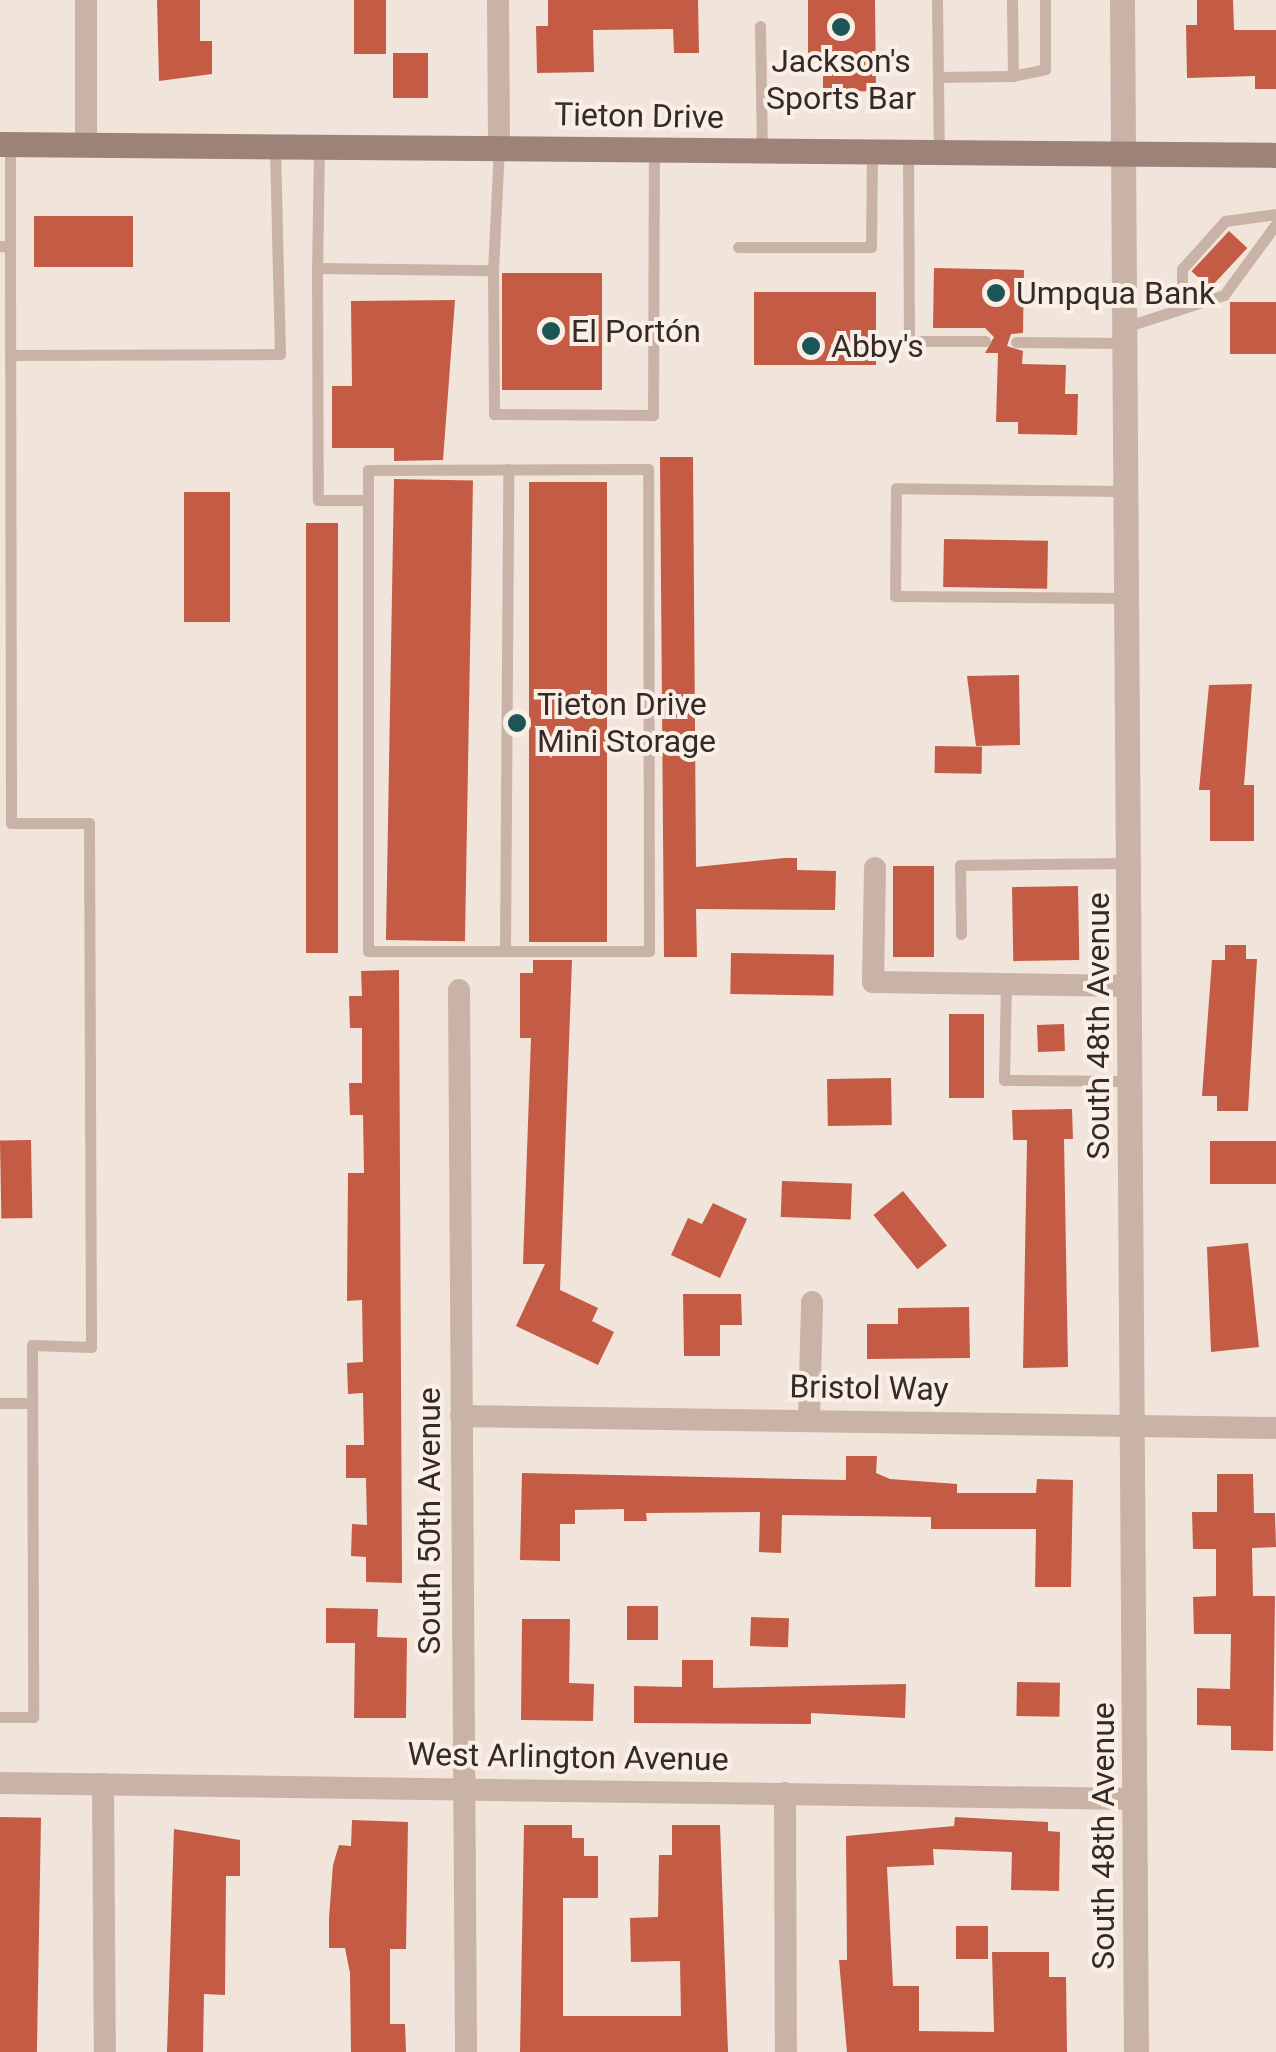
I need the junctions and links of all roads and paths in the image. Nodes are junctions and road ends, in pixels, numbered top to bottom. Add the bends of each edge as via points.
1 (86, 0) edge
2 (498, 0) edge
3 (937, 0) edge
4 (1012, 0) edge
5 (1045, 0) edge
6 (1122, 0) edge
7 (760, 26) dead end
8 (1012, 76) junction
9 (938, 77) junction
10 (5, 144) edge
11 (86, 145) junction
12 (275, 146) junction
13 (319, 146) junction
14 (498, 146) junction
15 (654, 149) junction
16 (762, 151) junction
17 (872, 153) junction
18 (908, 153) junction
19 (939, 154) junction
20 (1276, 156) edge
21 (1124, 157) junction
22 (1276, 214) edge
23 (1276, 224) edge
24 (5, 246) edge
25 (738, 247) dead end
26 (317, 268) junction
27 (493, 270) junction
28 (1182, 305) junction
29 (1125, 335) junction
30 (985, 341) dead end
31 (1016, 342) dead end
32 (10, 355) junction
33 (508, 470) junction
34 (1126, 491) junction
35 (368, 500) junction
36 (1127, 598) junction
37 (6, 812) edge
38 (1129, 864) junction
39 (875, 868) dead end
40 (962, 934) dead end
41 (505, 950) junction
42 (1006, 984) junction
43 (1130, 986) junction
44 (460, 990) dead end
45 (1131, 1082) junction
46 (812, 1302) dead end
47 (0, 1402) edge
48 (32, 1402) junction
49 (461, 1416) junction
50 (809, 1420) junction
51 (1134, 1426) junction
52 (1276, 1428) edge
53 (0, 1717) edge
54 (0, 1783) edge
55 (103, 1784) junction
56 (463, 1787) junction
57 (785, 1793) junction
58 (1135, 1799) junction
59 (105, 2052) edge
60 (466, 2052) edge
61 (786, 2052) edge
62 (1136, 2052) edge

1 - 11 street
2 - 14 street
3 - 9 lane
4 - 8 lane
5 - 8 lane via 1045,69
6 - 21 street, South 48th Avenue
7 - 16 lane
8 - 9 lane
9 - 19 lane
10 - 11 main road, Tieton Drive
10 - 24 lane
11 - 12 main road, Tieton Drive
12 - 13 main road, Tieton Drive
12 - 32 lane via 280,354
13 - 14 main road, Tieton Drive
13 - 26 lane
14 - 15 main road, Tieton Drive
14 - 27 lane
15 - 16 main road, Tieton Drive
15 - 27 lane via 652,414 494,414
16 - 17 main road, Tieton Drive
17 - 18 main road, Tieton Drive
17 - 25 lane via 871,247
18 - 19 main road, Tieton Drive
18 - 30 lane via 909,341
19 - 21 main road, Tieton Drive
20 - 21 main road, Tieton Drive
21 - 29 street, South 48th Avenue
22 - 28 lane via 1225,221 1182,269
23 - 28 lane via 1224,295
24 - 32 lane
26 - 27 lane
26 - 35 lane via 318,500
28 - 29 lane
29 - 31 lane
29 - 34 street, South 48th Avenue
32 - 37 lane
33 - 35 lane via 368,470
33 - 41 lane
33 - 41 lane via 648,470 649,950
34 - 36 street, South 48th Avenue
34 - 36 lane via 896,488 894,596
35 - 41 lane via 368,951
36 - 38 street, South 48th Avenue
37 - 48 lane via 11,823 89,823 90,1347 32,1346
38 - 40 lane via 960,865
38 - 43 street, South 48th Avenue
39 - 42 street via 873,982
42 - 43 street
42 - 45 lane via 1004,1080
43 - 45 street, South 48th Avenue
44 - 49 street, South 50th Avenue
45 - 51 street, South 48th Avenue
46 - 50 street
47 - 48 lane
48 - 53 lane via 33,1716
49 - 50 street, Bristol Way
49 - 56 street, South 50th Avenue
50 - 51 street, Bristol Way
51 - 52 street, Bristol Way
51 - 58 street, South 48th Avenue
54 - 55 street, West Arlington Avenue
55 - 56 street, West Arlington Avenue
55 - 59 street
56 - 57 street, West Arlington Avenue
56 - 60 street, South 50th Avenue
57 - 58 street, West Arlington Avenue
57 - 61 street
58 - 62 street, South 48th Avenue

